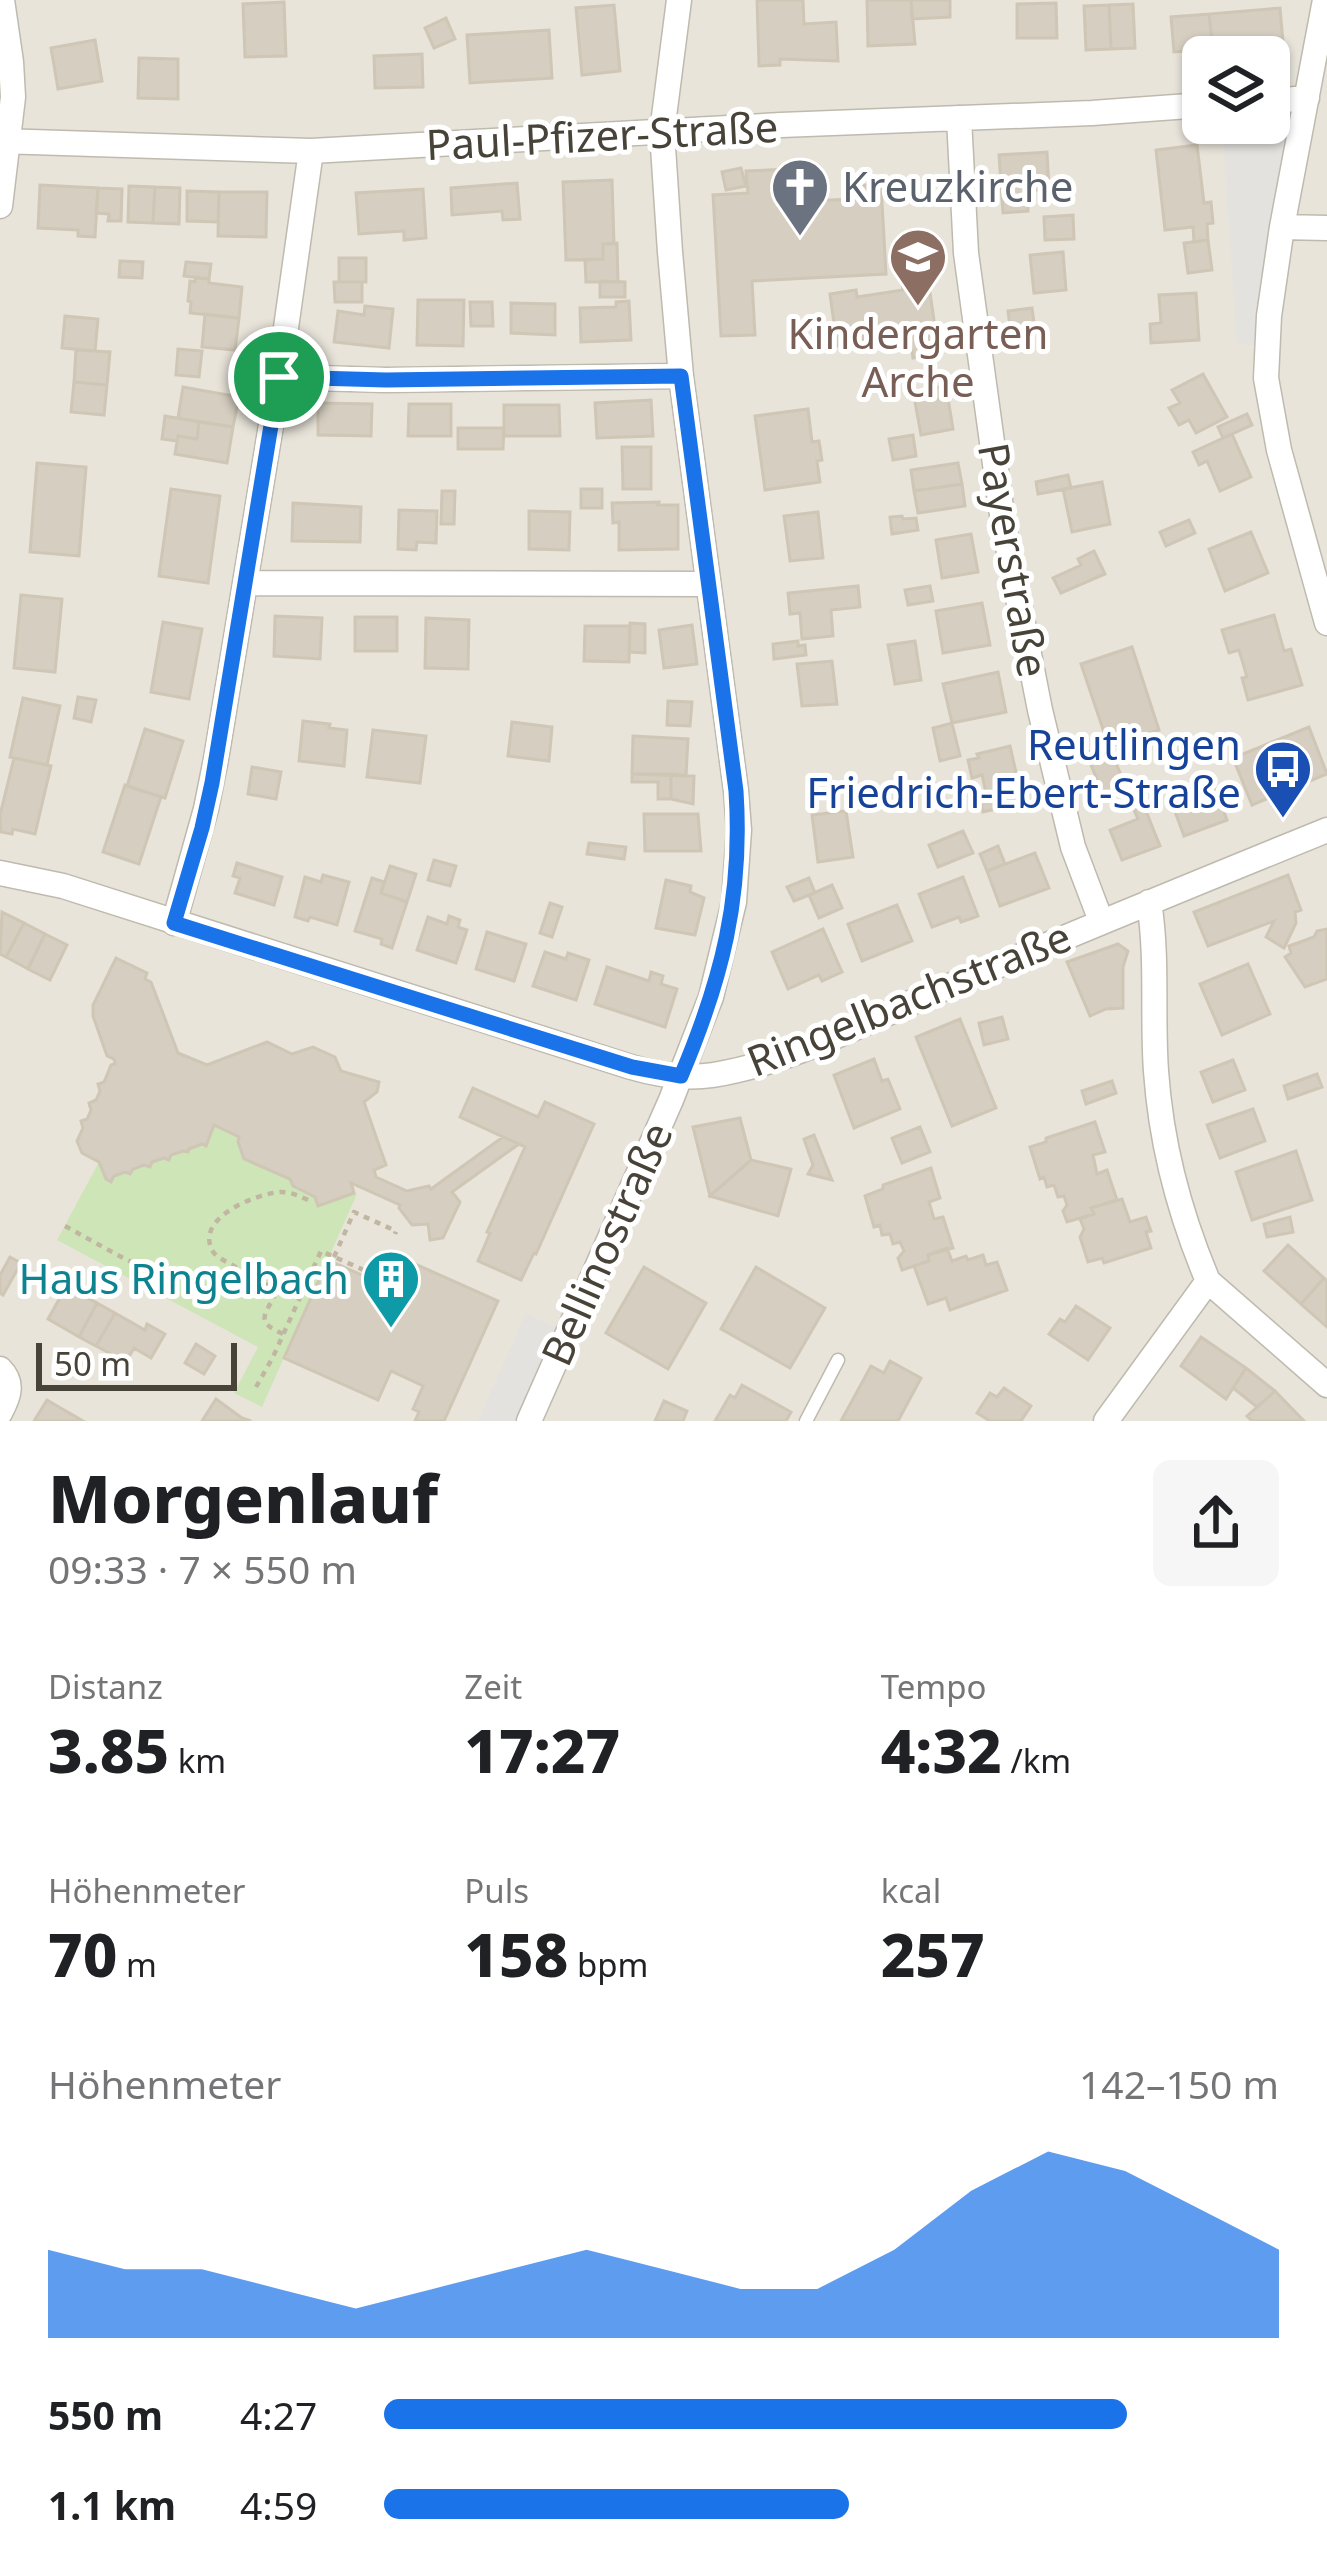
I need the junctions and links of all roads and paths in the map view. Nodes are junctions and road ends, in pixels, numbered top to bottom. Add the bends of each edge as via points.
1 (2, 0) edge
2 (679, 0) edge
3 (1324, 0) edge
4 (1306, 98) junction
5 (1290, 99) edge
6 (1182, 106) edge
7 (959, 118) junction
8 (662, 132) junction
9 (5, 141) edge
10 (311, 152) junction
11 (0, 206) edge
12 (1282, 227) junction
13 (1327, 228) edge
14 (681, 376) junction
15 (279, 377) junction
16 (246, 583) junction
17 (707, 584) junction
18 (1327, 623) edge
19 (1327, 830) edge
20 (0, 873) edge
21 (1149, 902) junction
22 (1101, 921) junction
23 (174, 923) junction
24 (681, 1076) junction
25 (311, 1195) dead end
26 (65, 1226) dead end
27 (394, 1234) dead end
28 (386, 1254) dead end
29 (334, 1257) junction
30 (375, 1278) junction
31 (238, 1281) junction
32 (1208, 1281) junction
33 (393, 1283) dead end
34 (226, 1289) junction
35 (227, 1299) dead end
36 (284, 1334) junction
37 (838, 1360) dead end
38 (0, 1369) edge
39 (1327, 1385) edge
40 (256, 1387) dead end
41 (0, 1412) edge
42 (529, 1421) edge
43 (806, 1421) edge
44 (1106, 1421) edge

1 - 9 street via 13,98
2 - 8 street, Bellinostraße
3 - 4 street
4 - 5 street
4 - 12 street
6 - 7 street, Paul-Pfizer-Straße
7 - 8 street, Paul-Pfizer-Straße
7 - 22 street, Payerstraße via 966,254 1003,522 1073,847
8 - 10 street, Paul-Pfizer-Straße
8 - 14 street, Bellinostraße
9 - 10 street, Paul-Pfizer-Straße
9 - 11 street
10 - 15 street
12 - 13 street
12 - 18 street via 1267,399
14 - 15 street
14 - 17 street, Bellinostraße
15 - 16 street
16 - 17 street
16 - 23 street via 206,809
17 - 24 street, Bellinostraße via 736,791 738,865 722,960
19 - 21 street, Ringelbachstraße
20 - 23 street, Ringelbachstraße
21 - 22 street, Ringelbachstraße
21 - 32 street via 1159,1101 1181,1205
22 - 24 street, Ringelbachstraße via 793,1052
23 - 24 street, Ringelbachstraße
24 - 42 street, Bellinostraße
25 - 31 path via 261,1196 216,1222 211,1246 236,1266
26 - 34 path via 161,1276
27 - 29 path via 354,1212
28 - 30 path
29 - 30 path
29 - 36 path via 321,1251
30 - 33 path
31 - 34 path
31 - 36 path via 272,1289 264,1321
32 - 39 street
32 - 44 street
34 - 35 path
36 - 40 path
37 - 43 lane
38 - 41 street via 10,1387

